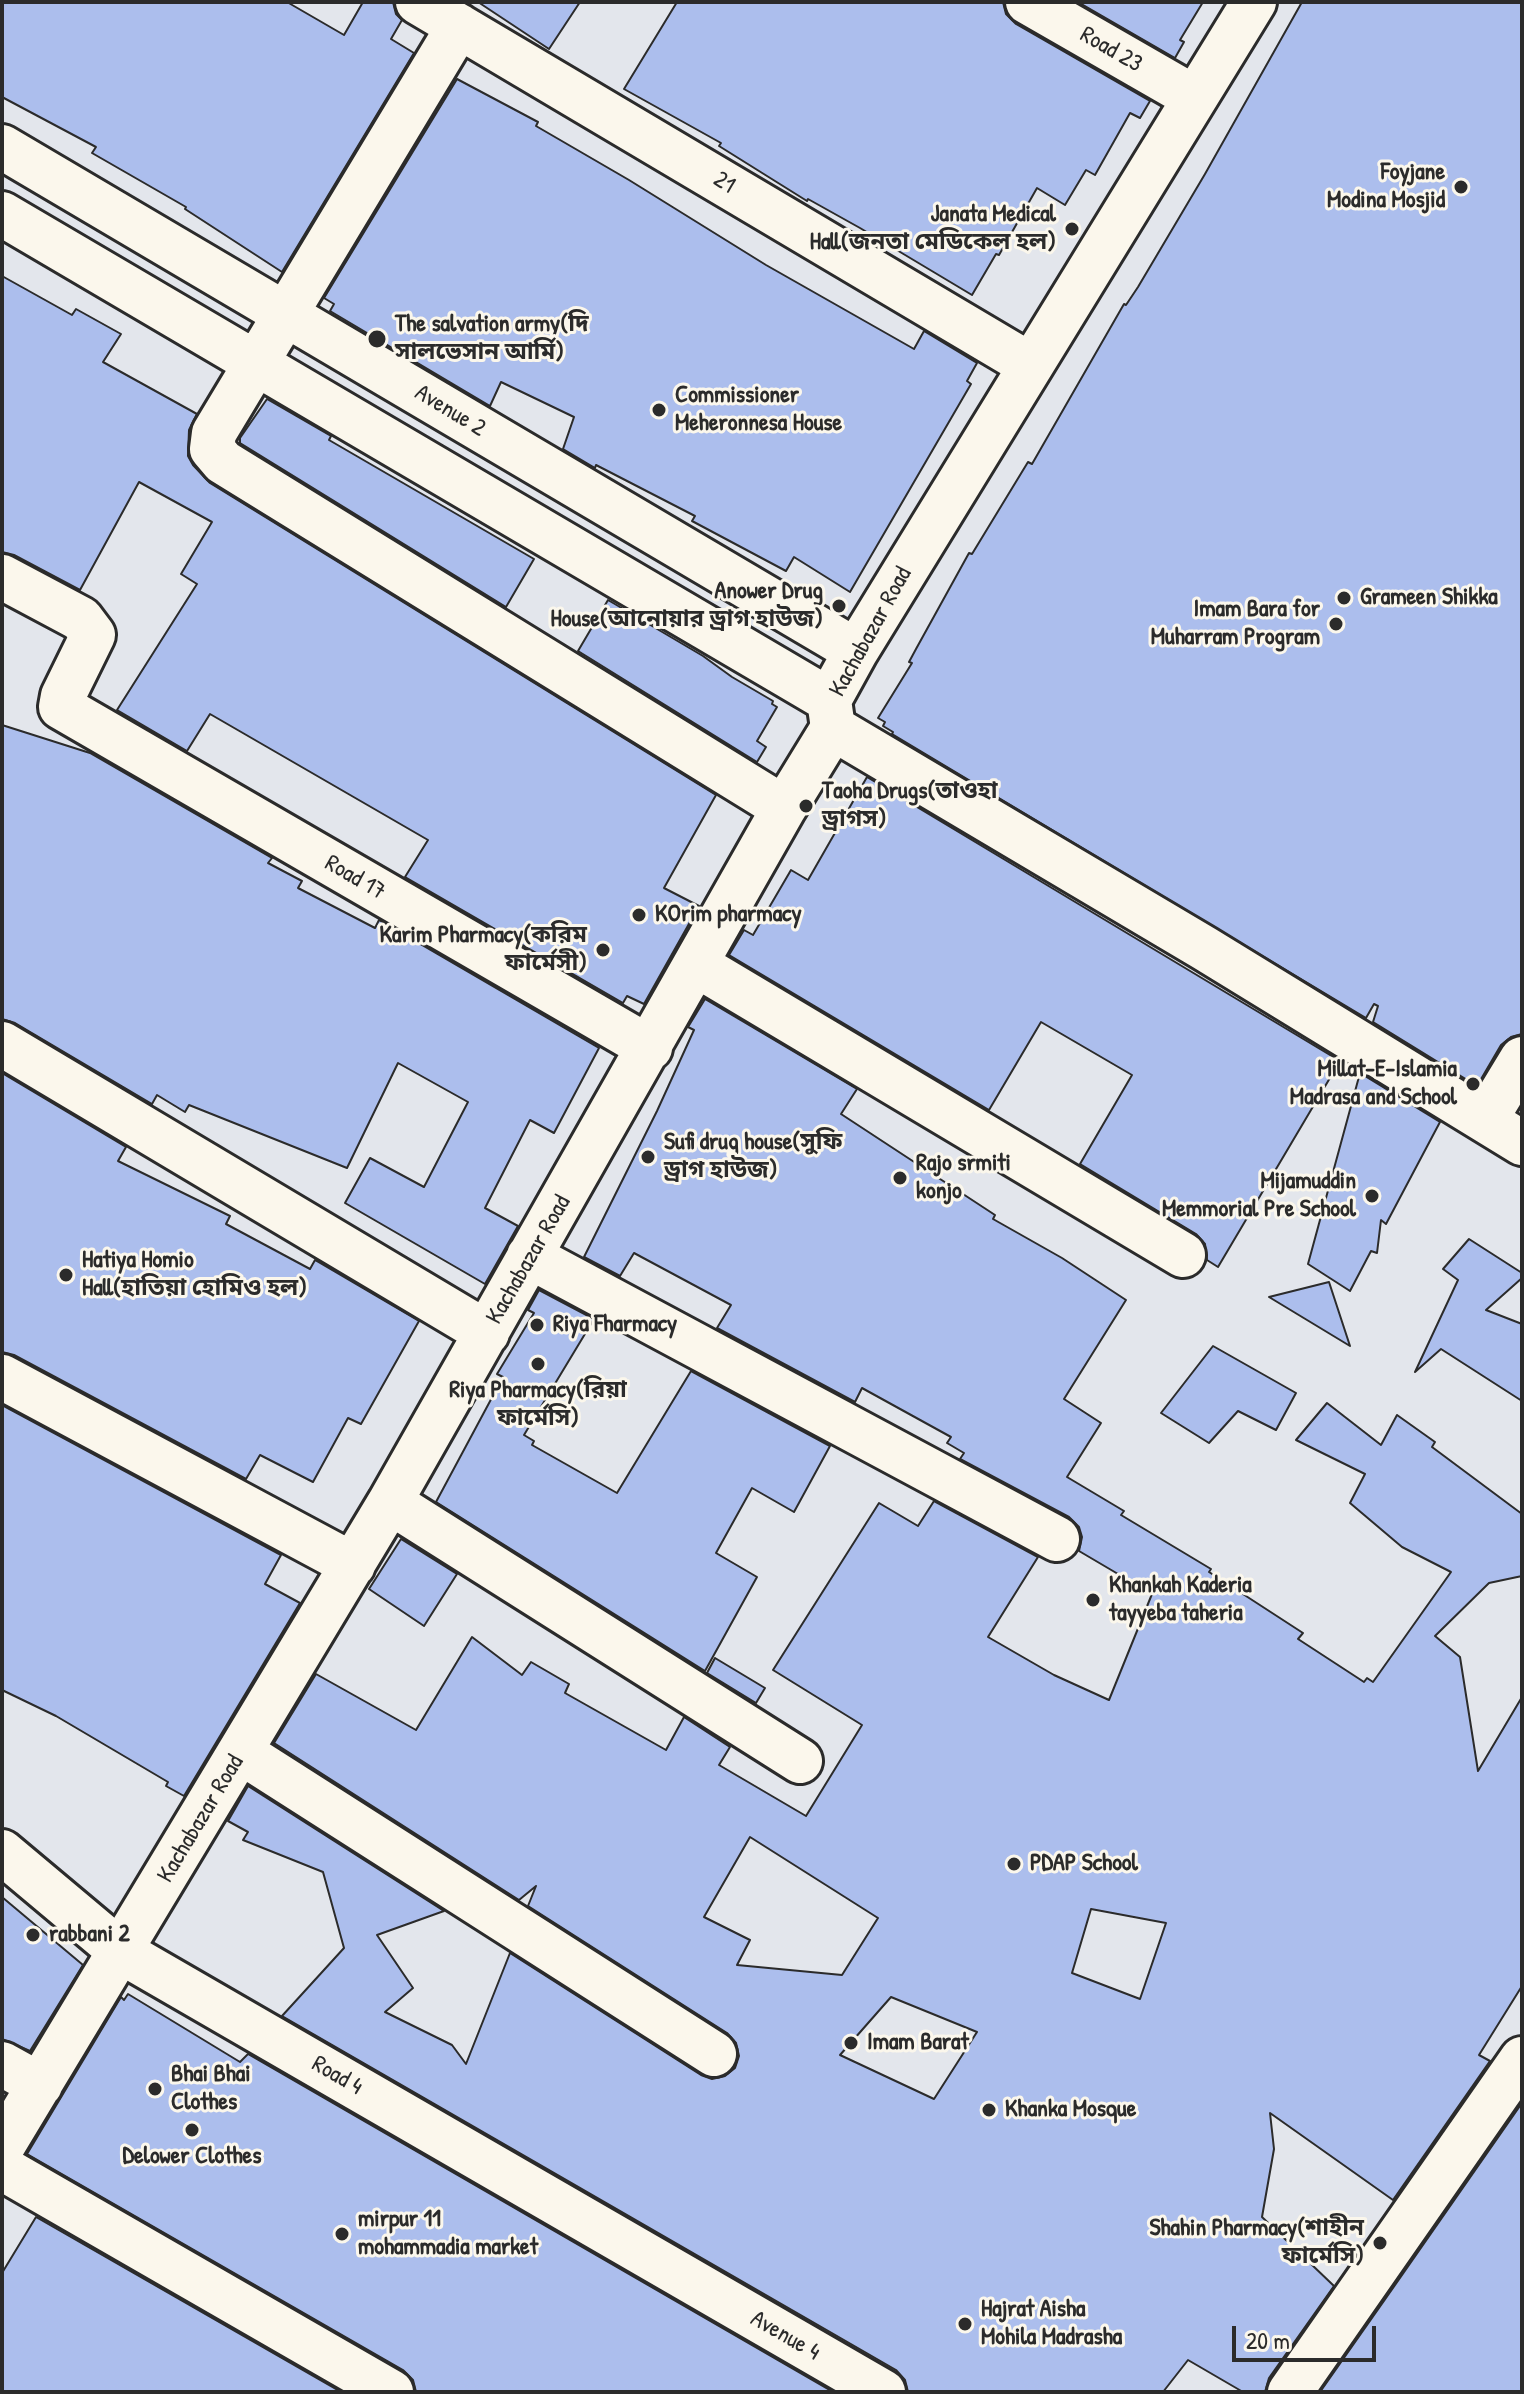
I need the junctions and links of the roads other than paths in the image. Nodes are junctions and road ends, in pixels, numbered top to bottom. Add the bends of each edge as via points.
1 (418, 2) edge
2 (1028, 2) edge
3 (1254, 2) edge
4 (459, 26) junction
5 (1195, 98) junction
6 (2, 147) edge
7 (2, 214) edge
8 (285, 313) junction
9 (256, 362) junction
10 (1030, 365) junction
11 (2, 577) edge
12 (856, 651) junction
13 (831, 714) junction
14 (784, 808) junction
15 (697, 965) junction
16 (2, 1044) edge
17 (650, 1048) junction
18 (1522, 1059) edge
19 (1485, 1120) junction
20 (1522, 1143) edge
21 (1183, 1255) dead end
22 (529, 1256) junction
23 (487, 1333) junction
24 (2, 1377) edge
25 (390, 1502) junction
26 (1057, 1539) dead end
27 (353, 1565) junction
28 (241, 1752) junction
29 (800, 1761) dead end
30 (2, 1852) edge
31 (120, 1951) junction
32 (714, 2054) dead end
33 (1522, 2059) edge
34 (2, 2064) edge
35 (40, 2085) junction
36 (2, 2147) edge
37 (2, 2168) edge
38 (391, 2392) edge
39 (883, 2392) edge
40 (1290, 2392) edge

1 - 4 street, 21
2 - 5 street, Road 23
3 - 5 street, Kachabazar Road
4 - 8 street
4 - 10 street, 21
5 - 10 street, Kachabazar Road
6 - 8 street, Avenue 2
7 - 9 street
8 - 9 street
8 - 12 street, Avenue 2
9 - 13 street
9 - 14 street via 214,433 212,449 223,462
10 - 12 street, Kachabazar Road
11 - 17 street, Road 17 via 81,619 93,635 61,707
12 - 13 street, Kachabazar Road
13 - 14 street, Kachabazar Road
13 - 19 street
14 - 15 street, Kachabazar Road
15 - 17 street, Kachabazar Road
15 - 21 street
16 - 23 street
17 - 22 street, Kachabazar Road
18 - 19 street
19 - 20 street
22 - 23 street, Kachabazar Road
22 - 26 street
23 - 25 street, Kachabazar Road
24 - 27 street
25 - 27 street, Kachabazar Road
25 - 29 street
27 - 28 street, Kachabazar Road
28 - 31 street, Kachabazar Road
28 - 32 street
30 - 31 street
31 - 35 street, Kachabazar Road
31 - 39 street, Avenue 4
33 - 40 street
34 - 35 street
35 - 36 street, Kachabazar Road
37 - 38 street

